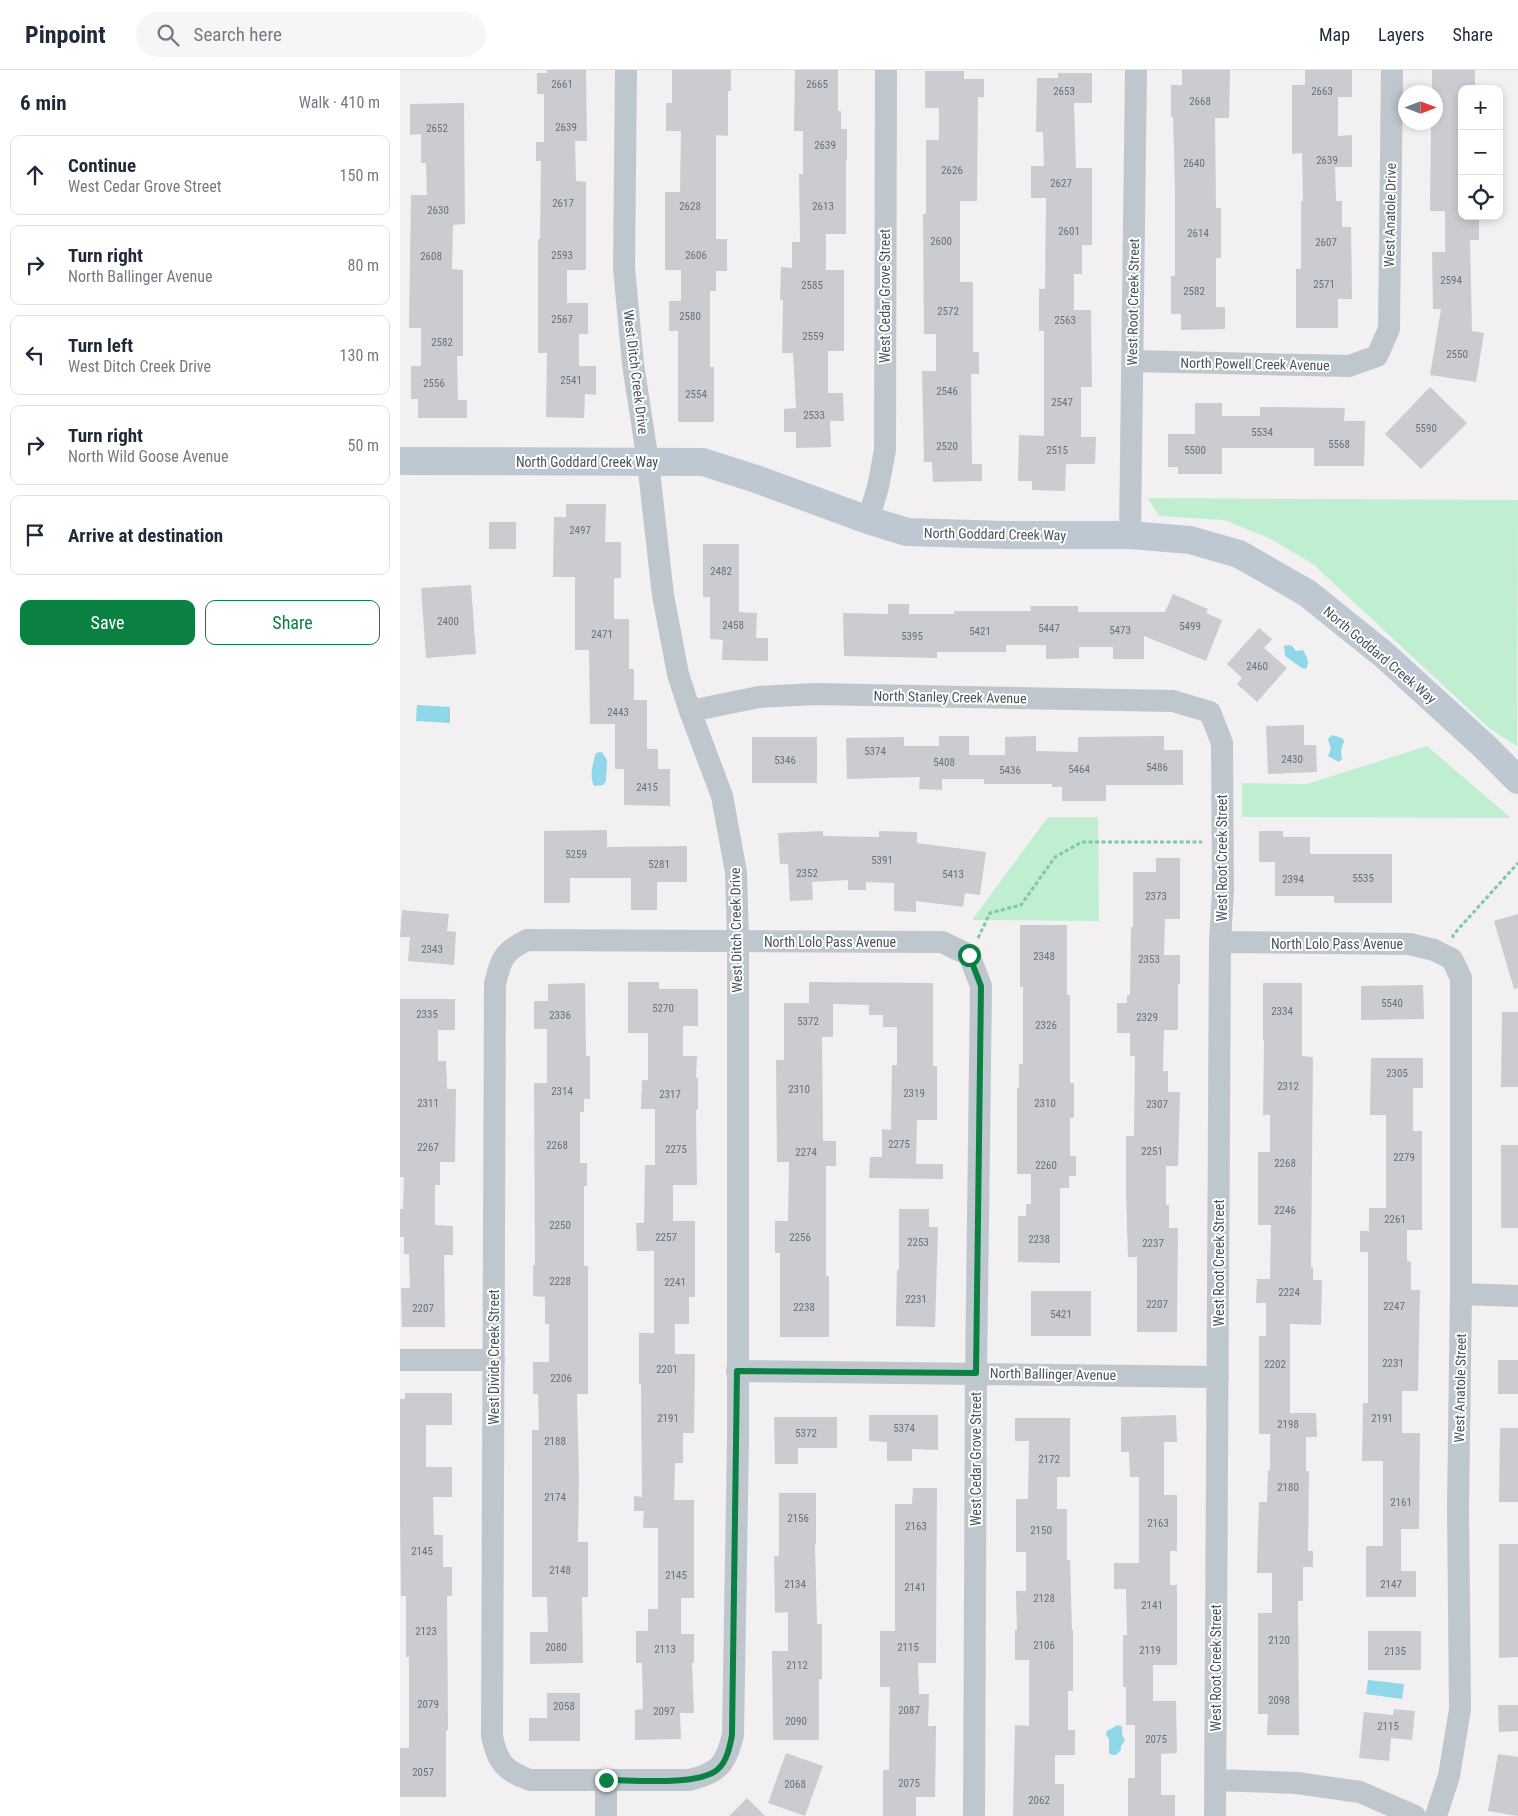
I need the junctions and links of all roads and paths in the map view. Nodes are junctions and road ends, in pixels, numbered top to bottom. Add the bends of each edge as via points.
1 (626, 70) edge
2 (886, 70) edge
3 (1136, 70) edge
4 (1392, 70) edge
5 (1377, 356) joint
6 (1133, 361) junction
7 (400, 461) edge
8 (648, 462) junction
9 (868, 520) junction
10 (1130, 535) junction
11 (690, 711) junction
12 (1210, 712) joint
13 (1518, 780) edge
14 (1223, 842) junction
15 (1518, 863) edge
16 (738, 941) junction
17 (1220, 942) junction
18 (511, 948) joint
19 (969, 955) junction
20 (1452, 959) junction
21 (1461, 1294) junction
22 (1518, 1296) edge
23 (400, 1360) edge
24 (494, 1360) junction
25 (737, 1371) junction
26 (976, 1373) junction
27 (1218, 1377) junction
28 (606, 1780) junction
29 (1215, 1780) junction
30 (606, 1816) edge
31 (974, 1816) edge
32 (1214, 1816) edge
33 (1415, 1816) edge
34 (1436, 1816) edge

1 - 8 street, West Ditch Creek Drive via 624,268 633,364
2 - 9 street, West Cedar Grove Street via 885,450
3 - 6 street, West Root Creek Street
4 - 5 street, West Anatole Drive via 1389,329
5 - 6 street, North Powell Creek Avenue via 1349,366
6 - 10 street, West Root Creek Street
7 - 8 street, North Goddard Creek Way
8 - 9 street, North Goddard Creek Way via 703,462
8 - 11 street, West Ditch Creek Drive via 663,595 678,674
9 - 10 street, North Goddard Creek Way via 907,532
10 - 13 street, North Goddard Creek Way via 1190,540 1239,554 1307,593 1383,654
11 - 12 street, North Stanley Creek Avenue via 759,697 815,694 1173,701
11 - 16 street, West Ditch Creek Drive via 722,796 736,872
12 - 14 street, West Root Creek Street via 1222,743
14 - 17 street, West Root Creek Street
14 - 19 path via 1082,842 1055,858 1021,905 990,913
15 - 20 path via 1453,935
16 - 18 street, North Lolo Pass Avenue via 526,940
16 - 19 street, North Lolo Pass Avenue via 942,942
16 - 25 street, West Ditch Creek Drive
17 - 20 street, North Lolo Pass Avenue via 1410,944
17 - 27 street, West Root Creek Street
18 - 24 street, West Divide Creek Street via 500,963 495,984
19 - 26 street, West Cedar Grove Street via 981,986
20 - 21 street, West Anatole Street via 1461,978
21 - 22 street
21 - 34 street, West Anatole Street via 1460,1709 1449,1776
23 - 24 street
24 - 28 street, West Divide Creek Street via 492,1736 495,1752 504,1766 530,1780
25 - 26 street, North Ballinger Avenue
25 - 28 street, West Ditch Creek Drive via 732,1735 728,1752 718,1769 689,1780
26 - 27 street, North Ballinger Avenue
26 - 31 street, West Cedar Grove Street
27 - 29 street, West Root Creek Street
28 - 30 street
29 - 32 street, West Root Creek Street
29 - 33 street via 1298,1783 1360,1792

